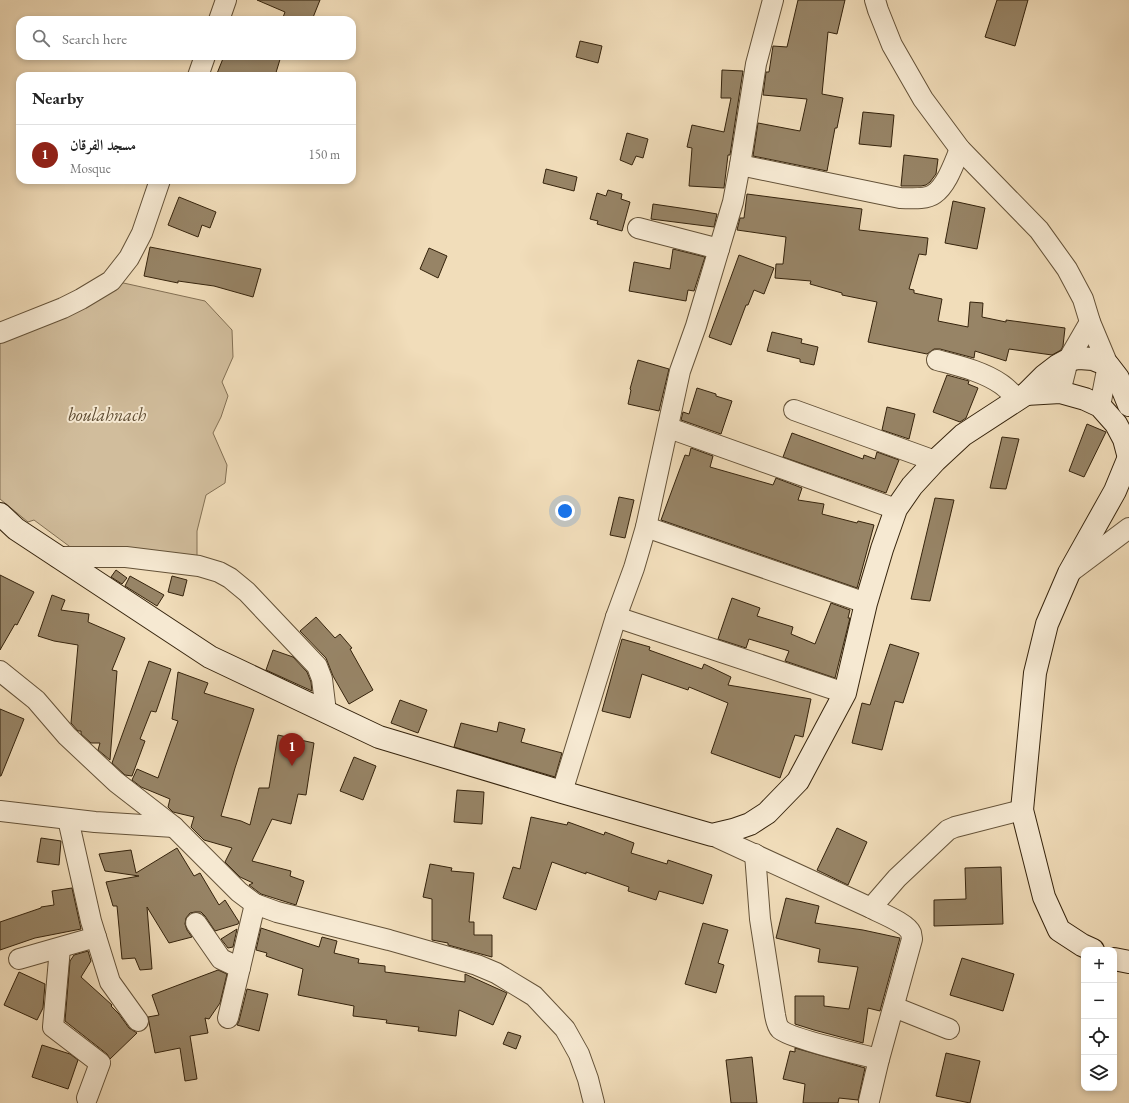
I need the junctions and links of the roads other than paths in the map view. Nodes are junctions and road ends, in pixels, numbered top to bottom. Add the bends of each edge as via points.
1 (226, 0) edge
2 (773, 0) edge
3 (875, 0) edge
4 (220, 16) edge
5 (204, 60) edge
6 (199, 72) edge
7 (960, 149) junction
8 (740, 164) junction
9 (159, 184) edge
10 (638, 228) dead end
11 (719, 249) junction
12 (1090, 322) junction
13 (0, 333) edge
14 (937, 360) dead end
15 (1068, 360) junction
16 (1108, 366) junction
17 (1060, 392) junction
18 (1022, 397) junction
19 (1129, 405) edge
20 (1100, 406) junction
21 (794, 410) dead end
22 (668, 428) junction
23 (1129, 457) edge
24 (935, 461) junction
25 (896, 509) junction
26 (0, 514) edge
27 (646, 527) junction
28 (1129, 528) edge
29 (57, 556) junction
30 (1069, 573) junction
31 (866, 604) junction
32 (616, 617) junction
33 (0, 671) edge
34 (845, 693) junction
35 (326, 712) junction
36 (562, 792) junction
37 (1022, 810) junction
38 (0, 811) edge
39 (68, 819) junction
40 (174, 827) junction
41 (712, 835) junction
42 (755, 854) junction
43 (256, 904) junction
44 (871, 908) junction
45 (196, 923) dead end
46 (96, 937) junction
47 (1086, 947) edge
48 (60, 948) junction
49 (19, 959) dead end
50 (1117, 960) edge
51 (1129, 962) edge
52 (240, 968) junction
53 (894, 1007) junction
54 (228, 1018) dead end
55 (138, 1022) dead end
56 (949, 1029) dead end
57 (879, 1059) junction
58 (86, 1098) dead end
59 (869, 1101) dead end
60 (594, 1103) edge

1 - 4 street
2 - 8 street via 755,71
3 - 7 street via 892,45 923,99
5 - 6 street
7 - 8 street via 942,185 933,195 918,198 900,198
7 - 12 street via 1039,230 1067,269 1083,299
8 - 11 street via 733,202
9 - 13 street via 142,233 111,281 63,308
10 - 11 street
11 - 22 street via 680,371
12 - 15 street
12 - 16 street
14 - 18 street via 986,375
15 - 16 main road via 1093,359
15 - 17 street
15 - 18 main road via 1044,376
16 - 19 main road via 1118,378
16 - 20 street
17 - 18 main road
17 - 20 main road
18 - 24 main road via 963,435
20 - 23 main road via 1116,424
21 - 24 street
22 - 25 street
22 - 27 street
23 - 30 main road via 1114,491
24 - 25 main road via 912,486
25 - 31 main road
26 - 29 main road via 16,529
27 - 31 street
27 - 32 street
28 - 30 street
29 - 35 main road via 210,657
29 - 35 street via 126,557 199,566 230,578 247,592 317,666 322,679
30 - 37 main road via 1047,624 1035,673
31 - 34 main road
32 - 34 street
32 - 36 street
33 - 40 street via 36,700 67,736 116,782
34 - 41 main road via 798,781 767,813 750,824
35 - 36 main road via 379,736
36 - 41 main road
37 - 44 street via 948,830 897,878
37 - 47 main road via 1044,897 1059,930
38 - 39 street
39 - 40 street
39 - 46 street
40 - 43 street via 240,892
41 - 42 street
42 - 44 street
42 - 57 street via 760,919 775,1015 780,1030 800,1038
43 - 52 street
43 - 60 street via 277,912 477,965 512,981 534,996 565,1029 579,1054
44 - 53 street via 908,928 911,933 912,939
45 - 52 street via 221,959
46 - 48 street
46 - 55 street via 110,982
48 - 49 street
48 - 58 street via 53,1027 100,1063
50 - 51 main road
52 - 54 street
53 - 56 street
53 - 57 street
57 - 59 street

